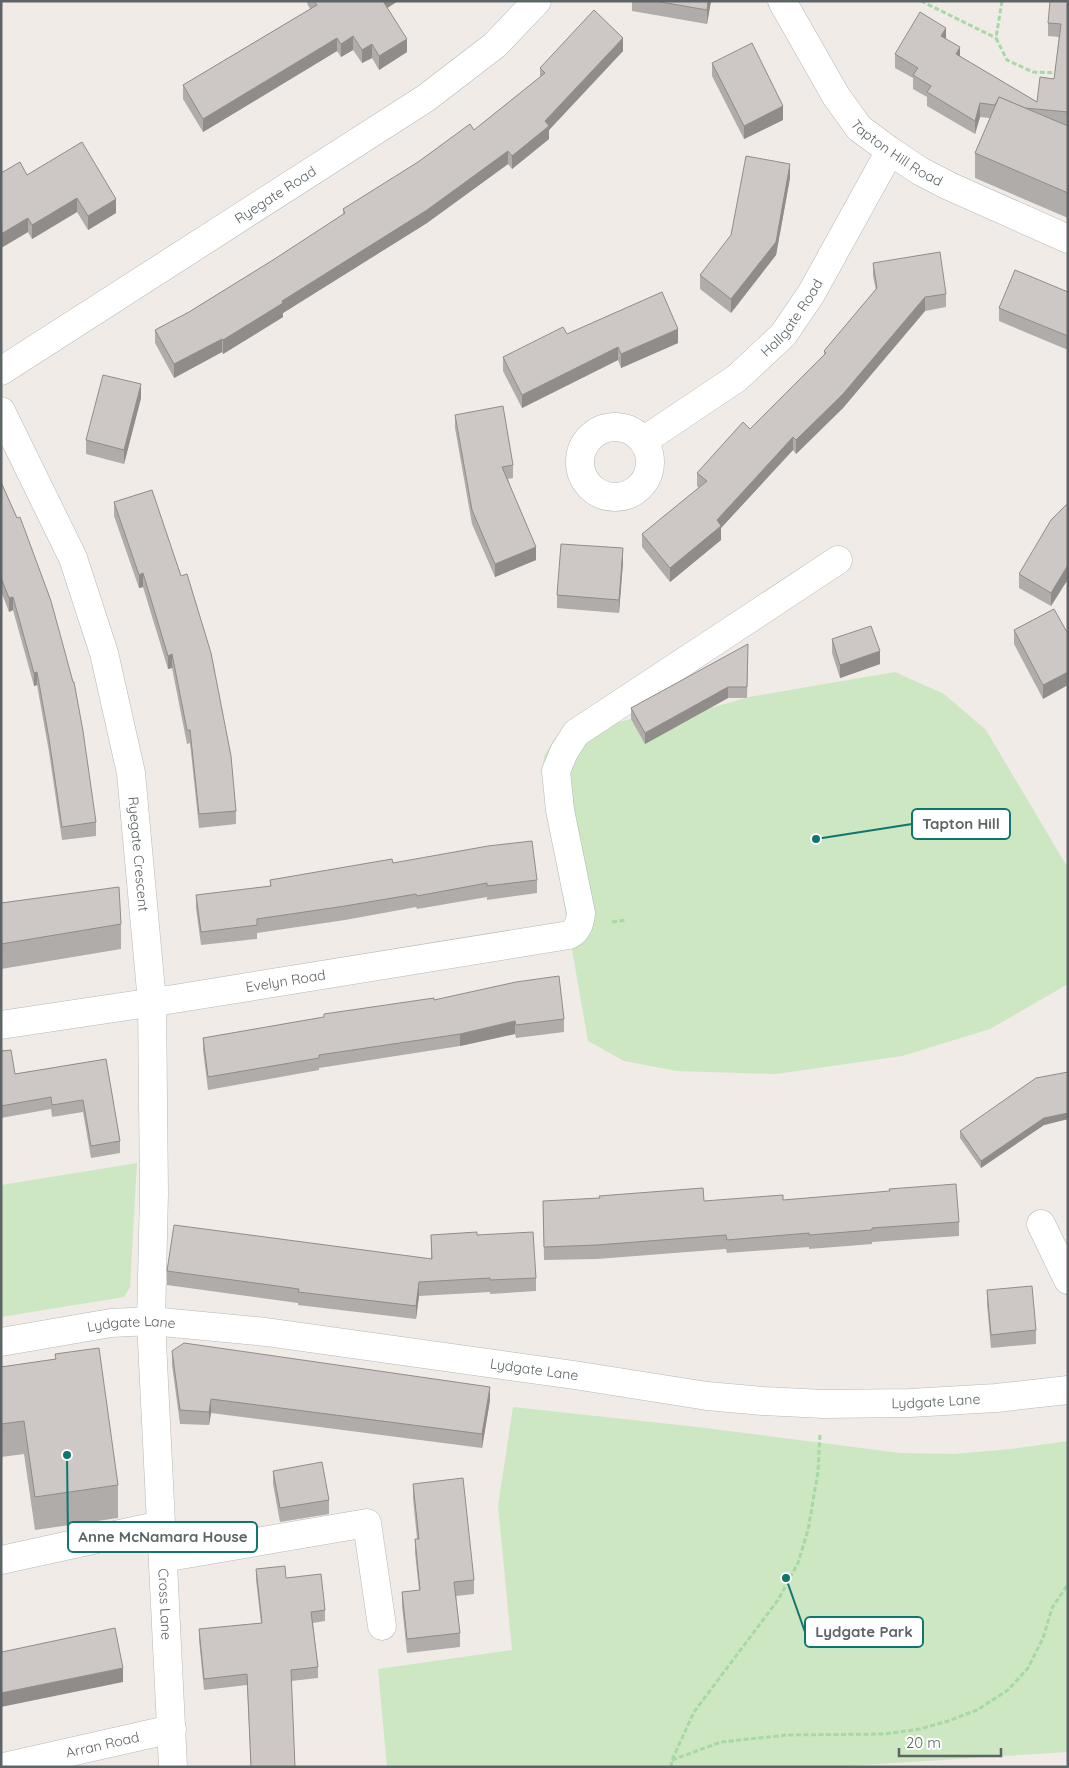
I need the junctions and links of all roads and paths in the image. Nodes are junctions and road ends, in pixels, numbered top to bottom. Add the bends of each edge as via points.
1 (537, 1) edge
2 (782, 1) edge
3 (921, 1) edge
4 (1002, 1) edge
5 (996, 38) junction
6 (1059, 73) edge
7 (890, 151) junction
8 (1068, 239) edge
9 (1, 371) edge
10 (1, 412) edge
11 (643, 441) dead end
12 (838, 560) dead end
13 (152, 1002) junction
14 (1, 1025) edge
15 (1042, 1224) dead end
16 (1068, 1280) edge
17 (151, 1321) junction
18 (1, 1342) edge
19 (1068, 1390) edge
20 (824, 1404) junction
21 (161, 1525) junction
22 (163, 1558) junction
23 (1, 1560) edge
24 (1068, 1584) edge
25 (382, 1626) dead end
26 (172, 1729) junction
27 (672, 1760) junction
28 (4, 1767) edge
29 (173, 1767) edge
30 (671, 1767) edge

1 - 9 street, Ryegate Road via 495,45 426,98
2 - 7 street, Tapton Hill Road via 836,96 859,128
3 - 5 path
4 - 5 path
5 - 6 path via 1007,60 1033,72
7 - 8 street, Tapton Hill Road via 949,186
7 - 11 street, Hallgate Road via 811,294 783,335 737,378
10 - 13 street, Ryegate Crescent via 74,558 104,653 131,773
12 - 13 street, Evelyn Road via 576,733 556,771 560,810 581,913 574,933
13 - 14 street, Evelyn Road
13 - 17 street, Ryegate Crescent via 154,1193
15 - 16 street
17 - 18 street, Lydgate Lane via 112,1323
17 - 20 street, Lydgate Lane via 266,1332 707,1396
17 - 21 street, Cross Lane
19 - 20 street, Lydgate Lane via 910,1403
20 - 27 path via 818,1472 808,1530 798,1563 778,1600 694,1712
21 - 22 street, Cross Lane
21 - 23 street
22 - 25 street via 367,1523
22 - 26 street, Cross Lane
24 - 27 path via 1052,1608 1043,1638 1028,1668 1008,1690 977,1710 920,1729 884,1734 786,1735 721,1742
26 - 28 street, Arran Road
26 - 29 street, Cross Lane
27 - 30 path

